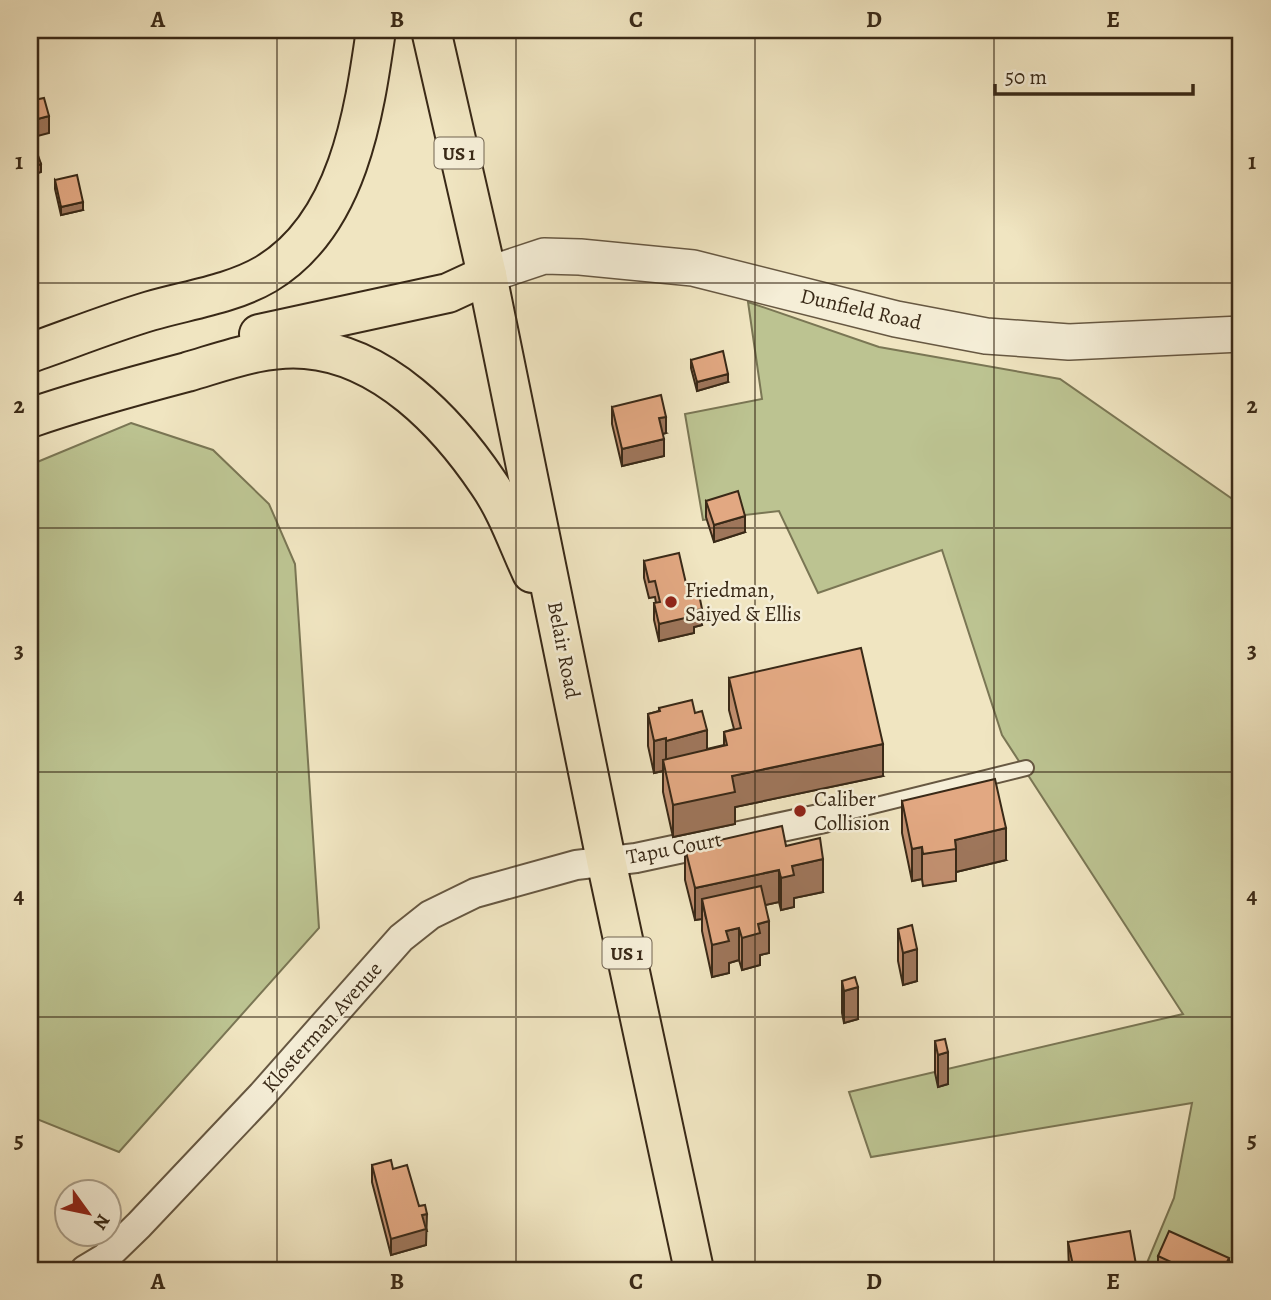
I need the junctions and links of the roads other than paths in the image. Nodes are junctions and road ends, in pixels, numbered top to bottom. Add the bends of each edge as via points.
1 (376, 30) edge
2 (431, 30) edge
3 (486, 275) junction
4 (1241, 334) edge
5 (30, 353) edge
6 (71, 404) junction
7 (30, 418) edge
8 (561, 635) junction
9 (1026, 768) dead end
10 (824, 818) joint
11 (606, 860) junction
12 (85, 1270) edge
13 (694, 1270) edge

1 - 5 highway via 365,107 344,175 297,249 266,274 230,289
2 - 3 highway, Belair Road / US 1
3 - 4 street, Dunfield Road via 544,256 580,257 693,268 883,316 986,336 1069,342
3 - 6 highway via 448,293 194,352
3 - 8 highway, Belair Road / US 1
6 - 7 highway
6 - 8 highway via 263,351 306,349 343,356 416,400 472,462 509,521
8 - 11 highway, Belair Road / US 1
9 - 10 lane
10 - 11 street, Tapu Court via 636,858
11 - 12 street, Klosterman Avenue via 475,893 430,915 401,938 139,1225 105,1258
11 - 13 highway, Belair Road / US 1

